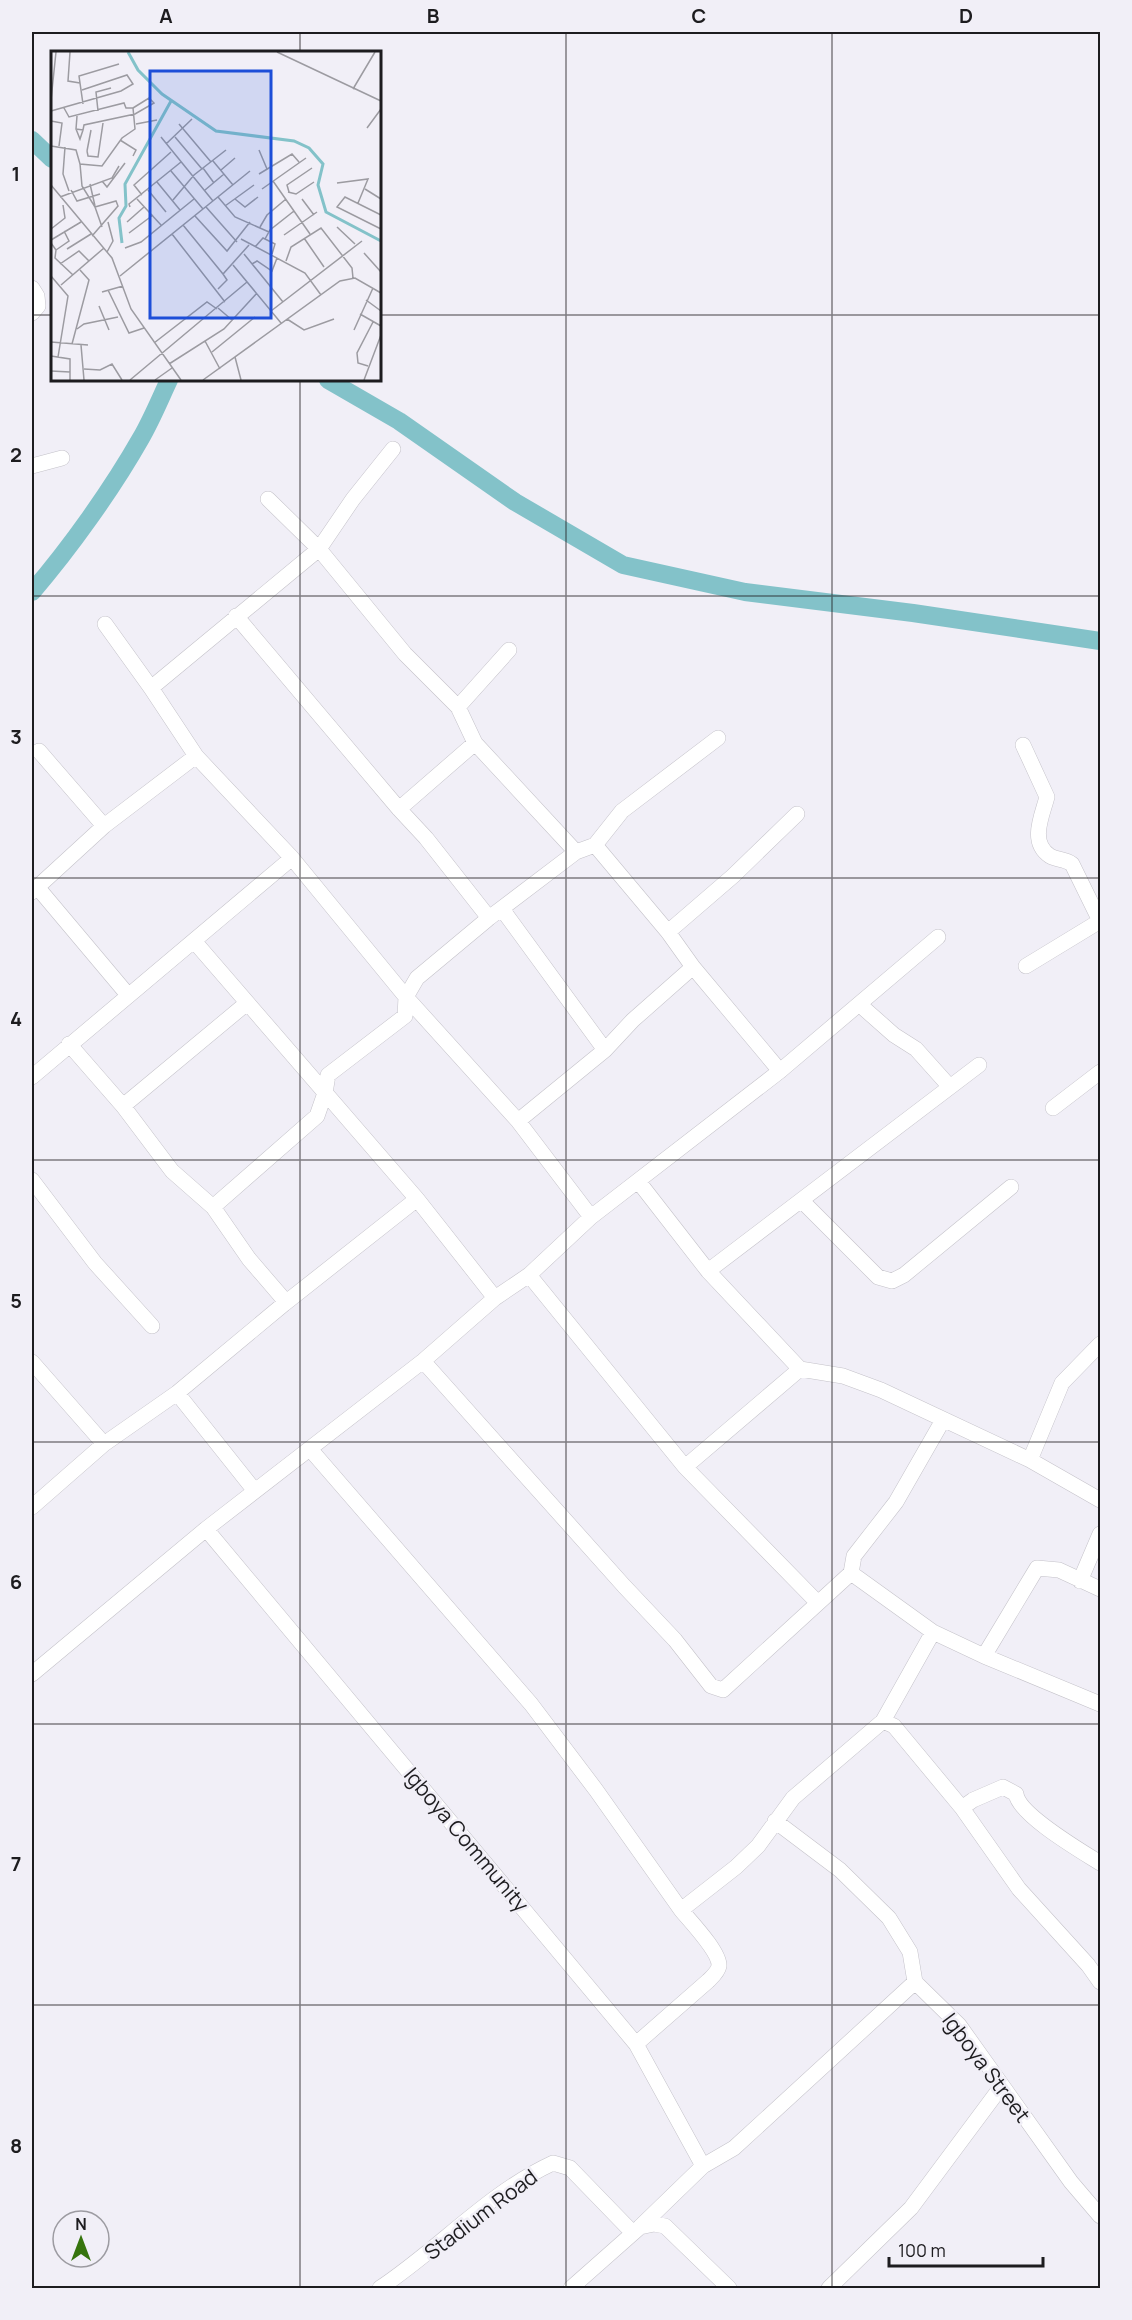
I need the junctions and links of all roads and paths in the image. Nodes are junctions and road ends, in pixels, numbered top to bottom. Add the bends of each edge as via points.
1 (32, 288) edge
2 (32, 313) edge
3 (393, 449) dead end
4 (62, 458) dead end
5 (32, 466) edge
6 (268, 499) dead end
7 (319, 549) junction
8 (236, 616) junction
9 (105, 624) dead end
10 (509, 650) dead end
11 (152, 688) junction
12 (458, 707) junction
13 (718, 738) dead end
14 (475, 743) junction
15 (1023, 745) dead end
16 (39, 751) dead end
17 (196, 756) junction
18 (399, 809) junction
19 (796, 814) dead end
20 (104, 826) junction
21 (595, 845) junction
22 (576, 852) junction
23 (292, 858) junction
24 (35, 890) edge
25 (495, 913) junction
26 (668, 932) junction
27 (938, 937) dead end
28 (194, 941) junction
29 (1026, 966) dead end
30 (693, 967) junction
31 (128, 996) junction
32 (406, 997) junction
33 (247, 1003) junction
34 (859, 1004) junction
35 (69, 1044) junction
36 (605, 1050) junction
37 (980, 1065) dead end
38 (780, 1071) junction
39 (1101, 1072) edge
40 (32, 1077) edge
41 (950, 1088) junction
42 (325, 1094) junction
43 (123, 1107) junction
44 (1053, 1108) dead end
45 (518, 1121) junction
46 (32, 1180) edge
47 (638, 1181) junction
48 (1011, 1187) dead end
49 (417, 1199) junction
50 (801, 1201) junction
51 (213, 1207) junction
52 (591, 1217) junction
53 (708, 1271) junction
54 (529, 1275) junction
55 (495, 1298) junction
56 (286, 1302) junction
57 (152, 1326) dead end
58 (1101, 1344) edge
59 (423, 1361) junction
60 (32, 1362) edge
61 (800, 1369) junction
62 (177, 1393) junction
63 (943, 1420) junction
64 (104, 1444) junction
65 (310, 1449) junction
66 (1030, 1460) junction
67 (685, 1467) junction
68 (255, 1491) junction
69 (1101, 1500) edge
70 (32, 1507) edge
71 (206, 1529) junction
72 (1101, 1534) edge
73 (851, 1573) junction
74 (1080, 1581) junction
75 (1101, 1590) edge
76 (818, 1603) junction
77 (933, 1632) junction
78 (984, 1656) junction
79 (32, 1674) edge
80 (1101, 1704) edge
81 (883, 1721) junction
82 (962, 1808) junction
83 (775, 1821) junction
84 (1101, 1863) edge
85 (681, 1910) junction
86 (915, 1982) junction
87 (1101, 1982) edge
88 (636, 2044) junction
89 (1001, 2087) junction
90 (703, 2166) junction
91 (1101, 2216) edge
92 (636, 2230) junction
93 (380, 2289) edge
94 (571, 2289) edge
95 (729, 2289) edge
96 (829, 2289) edge

1 - 2 street via 38,306
3 - 7 street
4 - 5 street
6 - 7 street
7 - 8 street
7 - 12 street via 405,654
8 - 11 street
8 - 18 street
9 - 11 street
10 - 12 street
11 - 17 street
12 - 14 street
13 - 21 street via 622,811
14 - 18 street
14 - 22 street
15 - 29 street via 1047,798 1036,832 1043,850 1072,864 1101,921
16 - 20 street
17 - 20 street
17 - 23 street
18 - 25 street
19 - 26 street
20 - 24 street
21 - 22 street
21 - 26 street
22 - 25 street
23 - 28 street
23 - 32 street
24 - 31 street
25 - 32 street via 417,978
25 - 36 street
26 - 30 street
27 - 34 street
28 - 31 street
28 - 33 street
30 - 36 street
30 - 38 street
31 - 35 street
32 - 42 street via 405,1016 328,1075
32 - 45 street
33 - 42 street
33 - 43 street
34 - 38 street
34 - 41 street via 916,1049
35 - 40 street
35 - 43 street
36 - 45 street
37 - 41 street
38 - 47 street
39 - 44 street
41 - 50 street
42 - 49 street
42 - 51 street via 317,1116
43 - 51 street via 172,1171
45 - 52 street
46 - 57 street via 95,1263
47 - 52 street
47 - 53 street
48 - 50 street via 892,1281 878,1276
49 - 55 street
49 - 56 street
50 - 53 street
51 - 56 street via 249,1259
52 - 54 street
53 - 61 street
54 - 55 street
54 - 67 street
55 - 59 street
56 - 62 street
58 - 66 street via 1062,1383
59 - 65 street
59 - 76 street via 675,1640 711,1686 723,1690
60 - 64 street
61 - 63 street via 843,1376
61 - 67 street
62 - 64 street
62 - 68 street
63 - 66 street
63 - 73 street via 896,1502 854,1556
64 - 70 street
65 - 68 street
65 - 85 street via 531,1704
66 - 69 street
67 - 76 street
68 - 71 street
71 - 79 street
71 - 88 street, Igboya Community
72 - 74 street
73 - 76 street
73 - 77 street
74 - 75 street
74 - 78 street via 1059,1570 1037,1568
77 - 78 street
77 - 81 street
78 - 80 street
81 - 82 street via 894,1726
81 - 83 street via 793,1798
82 - 84 street via 1003,1787 1016,1794 1033,1818
82 - 87 street via 1019,1889
83 - 85 street via 758,1846 736,1867
83 - 86 street via 840,1870 889,1918 910,1952
85 - 88 street via 709,1944 719,1966 708,1981
86 - 89 street, Igboya Street via 959,2025
86 - 90 street via 734,2148
88 - 90 street, Igboya Community
89 - 91 street, Igboya Street
89 - 96 street via 911,2208
90 - 92 street
92 - 93 street, Stadium Road via 570,2168 553,2163 508,2190
92 - 94 street
92 - 95 street via 654,2224 665,2226

